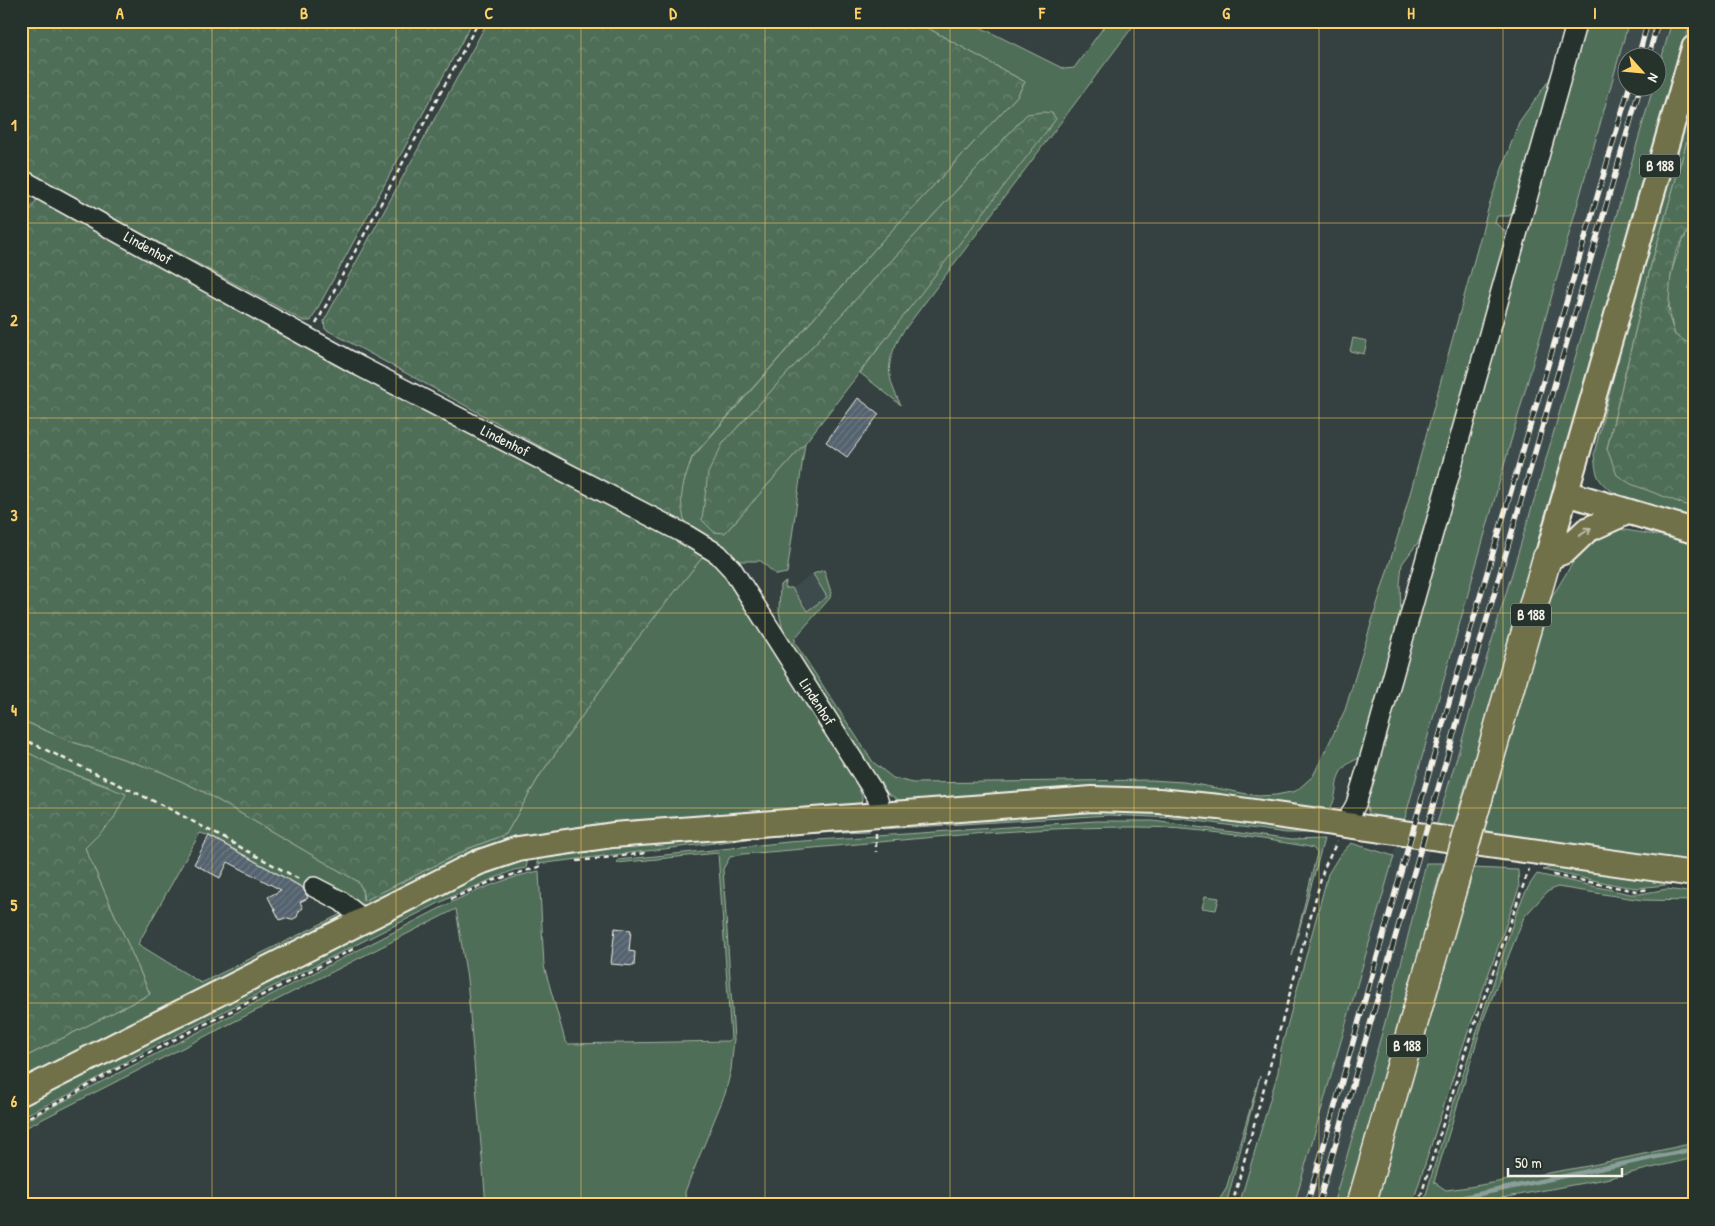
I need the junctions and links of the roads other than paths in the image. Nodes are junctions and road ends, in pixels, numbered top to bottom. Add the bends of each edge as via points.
1 (1577, 21) edge
2 (1694, 48) edge
3 (21, 179) edge
4 (1566, 493) junction
5 (1627, 512) junction
6 (1694, 531) edge
7 (1547, 558) junction
8 (884, 823) junction
9 (1345, 825) junction
10 (1694, 874) edge
11 (314, 887) road end
12 (364, 920) junction
13 (21, 1092) edge
14 (1361, 1205) edge

1 - 9 street via 1356,804
2 - 4 main road, B 188
3 - 8 street, Lindenhof via 361,367 718,554 732,569 877,797
4 - 5 main road
4 - 7 main road, B 188
5 - 6 main road
7 -> 5 main road via 1565,551 1587,530
7 - 14 highway, B 188, bridge
8 - 9 main road via 1065,800 1124,799 1203,805
8 - 12 main road via 613,835 518,849 477,863
9 - 10 main road via 1530,865
11 - 12 street via 341,901
12 - 13 main road

